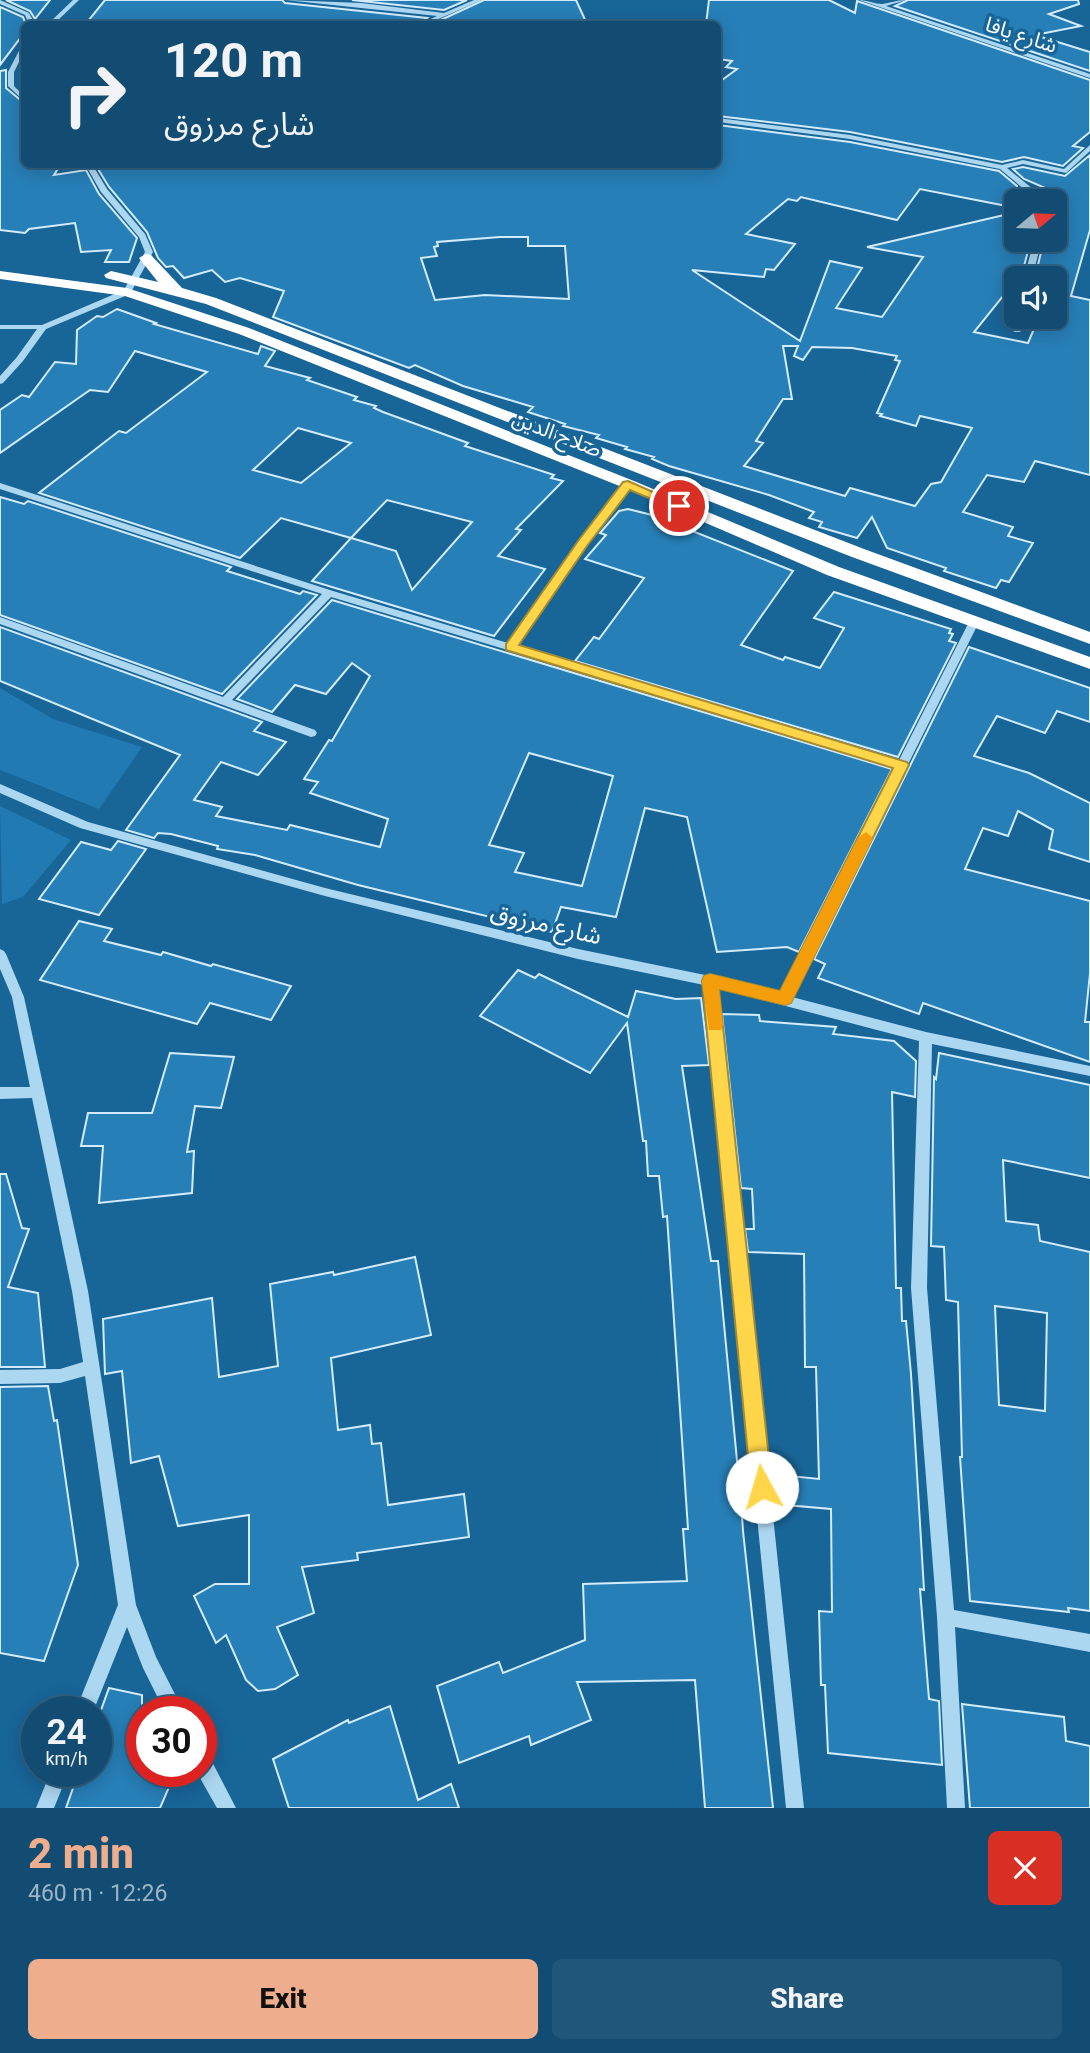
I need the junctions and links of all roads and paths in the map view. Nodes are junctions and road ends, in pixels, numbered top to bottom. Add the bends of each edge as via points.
1 (76, 0) edge
2 (288, 0) edge
3 (371, 0) edge
4 (479, 0) edge
5 (862, 0) edge
6 (904, 0) edge
7 (0, 2) edge
8 (361, 5) junction
9 (880, 6) junction
10 (445, 15) junction
11 (30, 21) edge
12 (54, 21) edge
13 (430, 21) edge
14 (21, 53) edge
15 (1090, 76) edge
16 (0, 86) edge
17 (11, 86) junction
18 (21, 96) edge
19 (721, 120) edge
20 (1090, 147) edge
21 (1002, 167) junction
22 (90, 168) edge
23 (1030, 189) edge
24 (146, 258) junction
25 (0, 262) edge
26 (0, 275) edge
27 (131, 285) junction
28 (183, 293) junction
29 (0, 327) edge
30 (43, 327) junction
31 (0, 381) edge
32 (629, 462) junction
33 (609, 477) junction
34 (628, 484) junction
35 (0, 486) edge
36 (329, 593) junction
37 (0, 620) edge
38 (974, 622) junction
39 (1090, 638) edge
40 (511, 647) junction
41 (1090, 663) edge
42 (224, 702) junction
43 (311, 733) dead end
44 (901, 765) junction
45 (0, 788) edge
46 (0, 954) edge
47 (710, 981) junction
48 (785, 999) junction
49 (926, 1037) junction
50 (1090, 1071) edge
51 (38, 1092) junction
52 (0, 1093) edge
53 (90, 1367) junction
54 (0, 1377) edge
55 (127, 1605) junction
56 (946, 1617) junction
57 (1090, 1643) edge
58 (90, 1696) edge
59 (167, 1696) edge
60 (53, 1787) edge
61 (215, 1787) edge
62 (44, 1808) edge
63 (226, 1808) edge
64 (794, 1808) edge
65 (956, 1808) edge

1 - 12 street
2 - 8 street
3 - 8 street
4 - 10 street
5 - 9 street, شارع يافا
6 - 9 street
7 - 11 street via 27,14
8 - 10 street
9 - 15 street, شارع يافا
10 - 13 street
14 - 17 street via 11,72
16 - 17 street
17 - 18 street
19 - 21 street via 849,137
20 - 21 street via 1066,171 1023,162
21 - 23 street
22 - 24 street via 142,236 149,252
24 - 27 street
24 - 28 highway via 164,280
25 - 27 highway, صلاح الدين
26 - 27 highway, صلاح الدين
27 - 28 highway, صلاح الدين
27 - 30 street
27 - 33 highway, صلاح الدين
28 - 32 highway, صلاح الدين
29 - 30 street
30 - 31 street
32 - 33 highway
32 - 39 highway, صلاح الدين via 858,554
33 - 34 highway, صلاح الدين
34 - 38 highway, صلاح الدين via 833,571
34 - 40 street
35 - 36 street
36 - 40 street
36 - 42 street
37 - 42 street
38 - 41 highway, صلاح الدين
38 - 44 street
40 - 44 street
42 - 43 street
44 - 48 street
45 - 47 street, شارع مرزوق via 84,825 325,892
46 - 51 street via 18,997
47 - 48 street, شارع مرزوق
47 - 64 street
48 - 49 street, شارع مرزوق
49 - 50 street, شارع مرزوق
49 - 56 street via 919,1288
51 - 52 street
51 - 53 street via 80,1291
53 - 54 street via 60,1376
53 - 55 street
55 - 58 street
55 - 59 street
56 - 57 street
56 - 65 street
60 - 62 street
61 - 63 street

